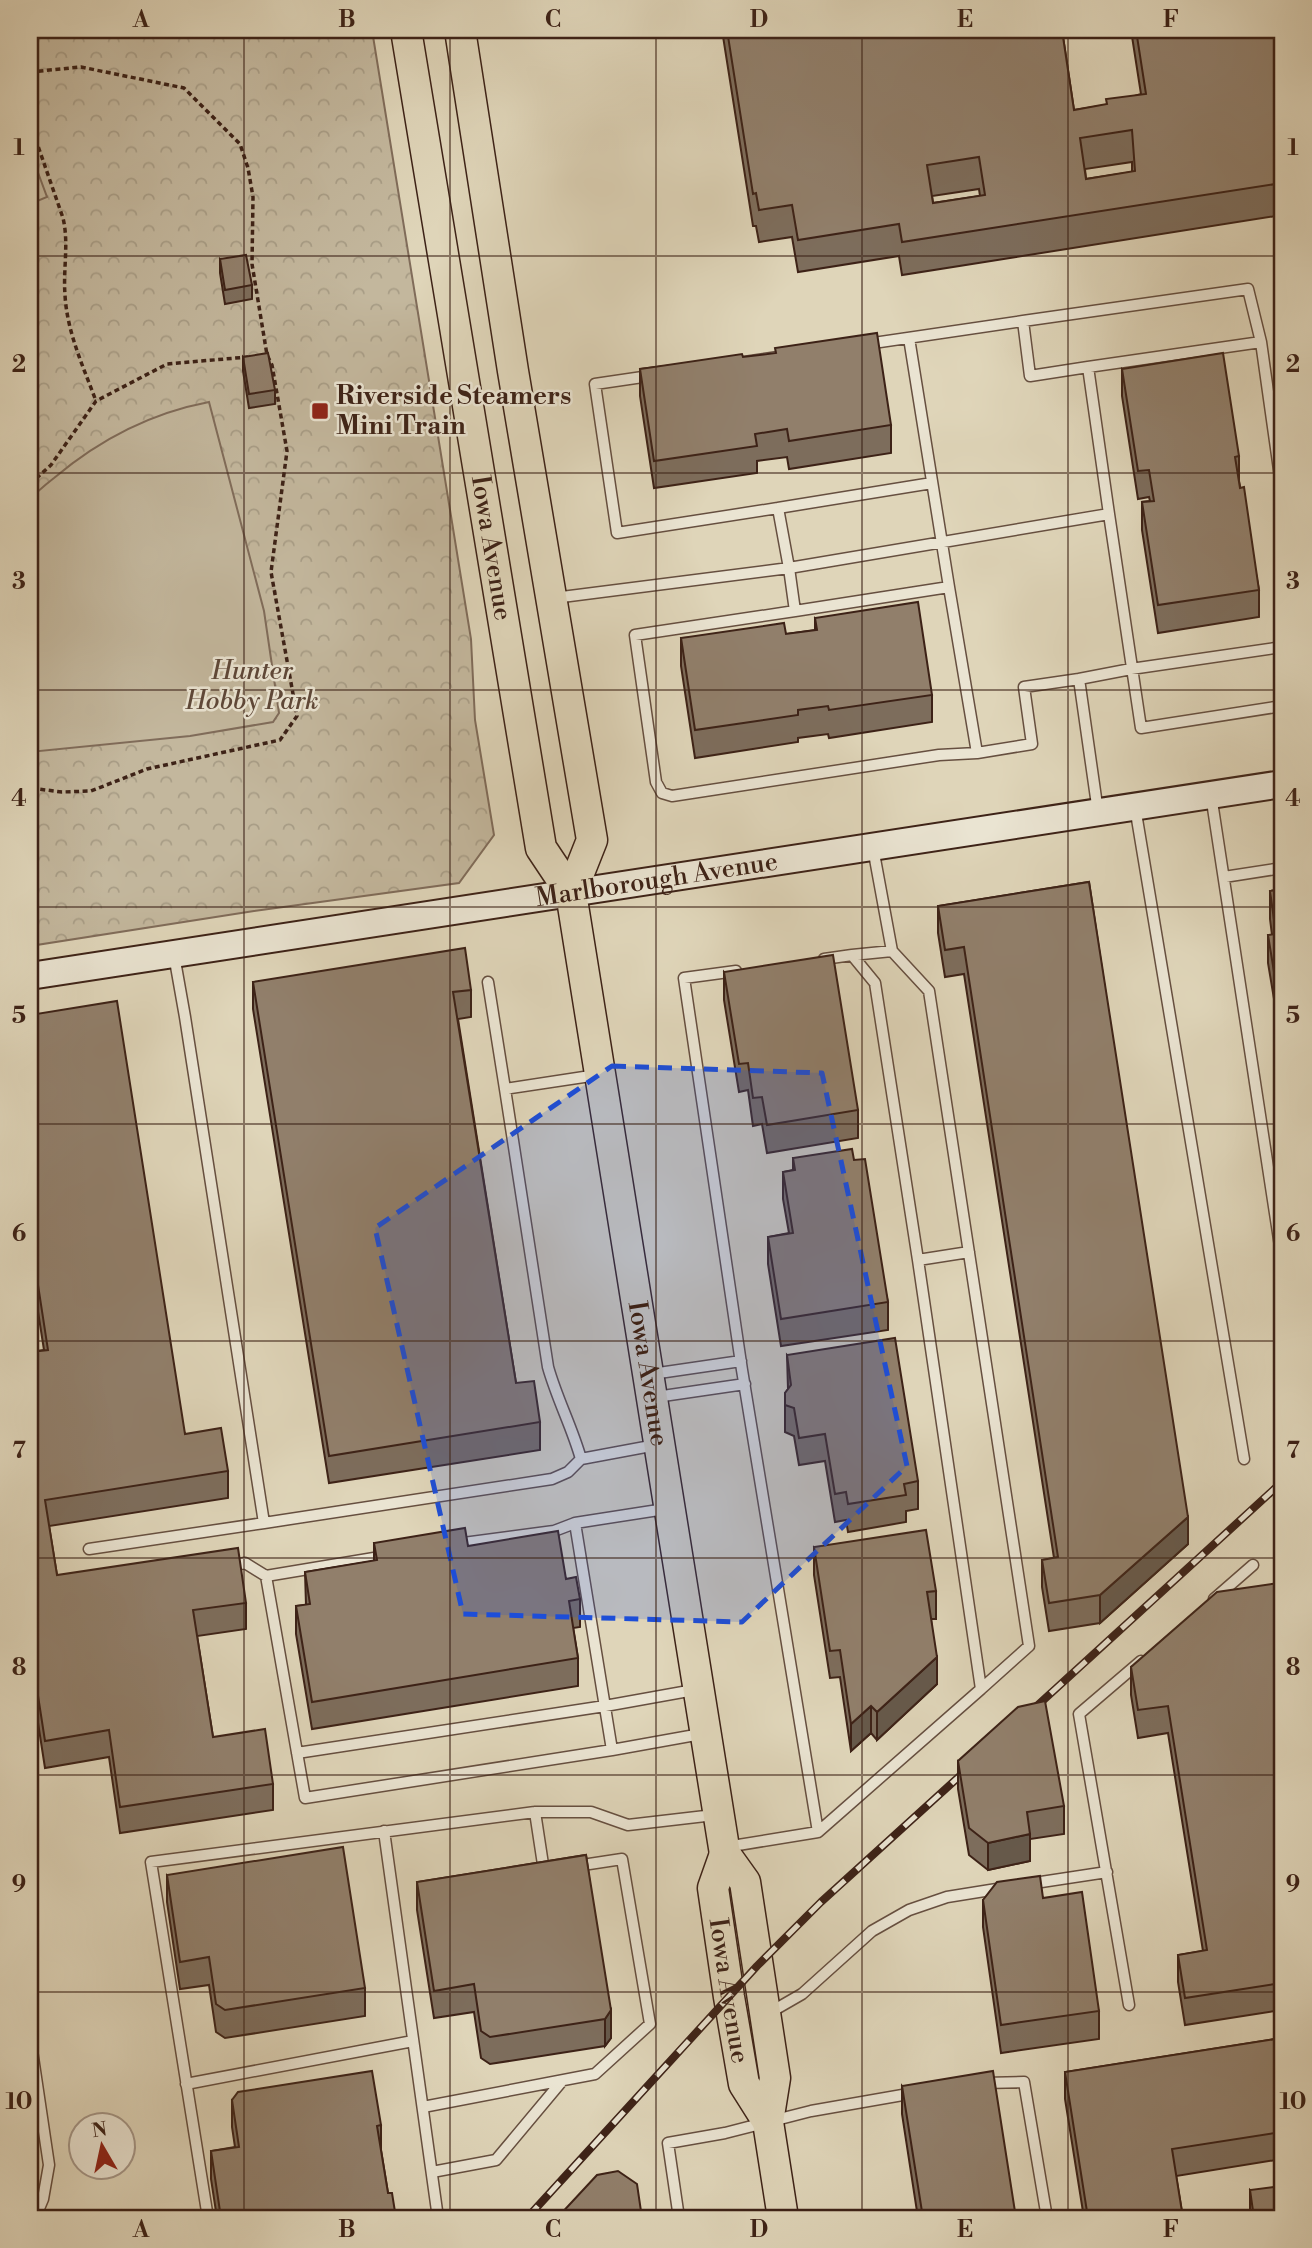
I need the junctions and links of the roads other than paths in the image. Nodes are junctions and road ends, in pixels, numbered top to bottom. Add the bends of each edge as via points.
1 (406, 30) edge
2 (460, 30) edge
3 (1023, 321) junction
4 (909, 338) junction
5 (1261, 342) junction
6 (1088, 367) junction
7 (932, 483) junction
8 (1282, 491) edge
9 (778, 508) junction
10 (1109, 514) junction
11 (942, 543) junction
12 (789, 568) junction
13 (949, 587) junction
14 (551, 598) junction
15 (795, 611) junction
16 (1282, 647) edge
17 (1131, 669) junction
18 (1079, 679) junction
19 (1282, 706) edge
20 (977, 753) junction
21 (1282, 784) edge
22 (1211, 795) junction
23 (1135, 806) junction
24 (1098, 813) junction
25 (873, 848) junction
26 (1282, 867) edge
27 (1224, 877) junction
28 (571, 893) junction
29 (892, 951) junction
30 (174, 955) junction
31 (852, 955) junction
32 (813, 960) edge
33 (749, 969) edge
34 (30, 976) edge
35 (488, 982) dead end
36 (600, 1075) junction
37 (505, 1089) junction
38 (969, 1252) junction
39 (1282, 1259) edge
40 (918, 1260) junction
41 (741, 1361) junction
42 (745, 1384) junction
43 (650, 1386) junction
44 (659, 1445) junction
45 (581, 1459) junction
46 (1244, 1459) dead end
47 (669, 1508) junction
48 (264, 1523) junction
49 (575, 1523) junction
50 (444, 1546) edge
51 (89, 1549) dead end
52 (403, 1553) edge
53 (1253, 1565) dead end
54 (220, 1568) edge
55 (266, 1576) junction
56 (1202, 1609) edge
57 (1151, 1653) edge
58 (698, 1689) junction
59 (981, 1689) junction
60 (605, 1706) junction
61 (705, 1733) junction
62 (612, 1750) junction
63 (298, 1753) junction
64 (535, 1812) junction
65 (718, 1814) junction
66 (384, 1831) junction
67 (818, 1832) junction
68 (724, 1851) junction
69 (570, 1867) edge
70 (557, 1869) edge
71 (544, 1871) junction
72 (1107, 1872) junction
73 (531, 1873) edge
74 (1129, 2005) dead end
75 (765, 2015) junction
76 (30, 2037) edge
77 (413, 2041) junction
78 (562, 2081) junction
79 (972, 2083) edge
80 (186, 2084) junction
81 (918, 2092) edge
82 (423, 2107) junction
83 (768, 2122) junction
84 (432, 2172) junction
85 (35, 2218) edge
86 (208, 2218) edge
87 (438, 2218) edge
88 (679, 2218) edge
89 (783, 2218) edge
90 (1047, 2218) edge

1 - 28 main road, Iowa Avenue via 541,848
2 - 14 main road, Iowa Avenue
3 - 4 lane
3 - 5 lane via 1248,289
3 - 6 lane via 1030,376
4 - 7 lane
4 - 9 lane via 595,384 618,533
5 - 6 lane
5 - 8 lane
6 - 10 lane
7 - 9 lane
7 - 11 lane
9 - 12 lane
10 - 11 lane
10 - 17 lane
11 - 12 lane
11 - 13 lane
12 - 14 lane
12 - 15 lane
13 - 15 lane
13 - 20 lane
14 - 28 main road, Iowa Avenue via 592,840
15 - 20 lane via 635,635 656,782 662,793 672,796
16 - 17 lane
17 - 18 lane
17 - 19 lane via 1140,728
18 - 20 lane via 1024,687 1032,744
18 - 24 lane
21 - 22 street, Marlborough Avenue
22 - 23 street, Marlborough Avenue
22 - 27 lane
23 - 24 street, Marlborough Avenue
23 - 46 lane
24 - 25 street, Marlborough Avenue
25 - 28 street, Marlborough Avenue
25 - 29 lane
26 - 27 lane
27 - 39 lane
28 - 30 street, Marlborough Avenue
28 - 36 main road, Iowa Avenue
29 - 31 lane
29 - 38 lane via 929,990
30 - 34 street, Marlborough Avenue
30 - 48 lane
31 - 32 lane
31 - 40 lane via 875,983
33 - 41 lane via 684,978
35 - 37 lane
36 - 37 lane
36 - 43 main road, Iowa Avenue
37 - 45 lane via 548,1367
38 - 40 lane
38 - 59 lane via 1029,1646
40 - 59 lane
41 - 42 lane
41 - 43 lane
42 - 43 lane
42 - 67 lane
43 - 44 main road, Iowa Avenue
44 - 45 lane
44 - 47 main road, Iowa Avenue
45 - 48 lane via 568,1472 551,1479
47 - 49 lane
47 - 58 main road, Iowa Avenue
48 - 51 lane
49 - 50 lane via 554,1531
49 - 60 lane
52 - 55 lane
53 - 56 lane
54 - 55 lane via 245,1563
55 - 63 lane
57 - 72 lane via 1079,1714
58 - 60 lane
58 - 61 main road, Iowa Avenue
59 - 67 lane
60 - 62 lane
60 - 63 lane
61 - 62 lane
61 - 65 main road, Iowa Avenue
62 - 63 lane via 306,1798
64 - 65 lane via 591,1812 628,1825
64 - 66 lane
64 - 71 lane
65 - 68 main road, Iowa Avenue
66 - 77 lane
66 - 80 lane via 151,1862
67 - 68 lane
68 - 75 main road, Iowa Avenue via 745,1882
68 - 83 main road, Iowa Avenue via 713,1888 729,1997 744,2084
69 - 78 lane via 622,1859 650,2024 595,2074
70 - 71 lane
71 - 73 lane
72 - 74 lane
72 - 75 lane via 947,1897 909,1910 872,1931 802,1994
75 - 83 main road, Iowa Avenue via 775,2078
76 - 85 lane via 50,2165
77 - 80 lane
77 - 82 lane
78 - 82 lane
78 - 84 lane via 496,2160
79 - 90 lane via 1024,2082
80 - 86 lane
81 - 83 lane
82 - 84 lane
83 - 88 lane via 668,2143
83 - 89 main road, Iowa Avenue
84 - 87 lane

